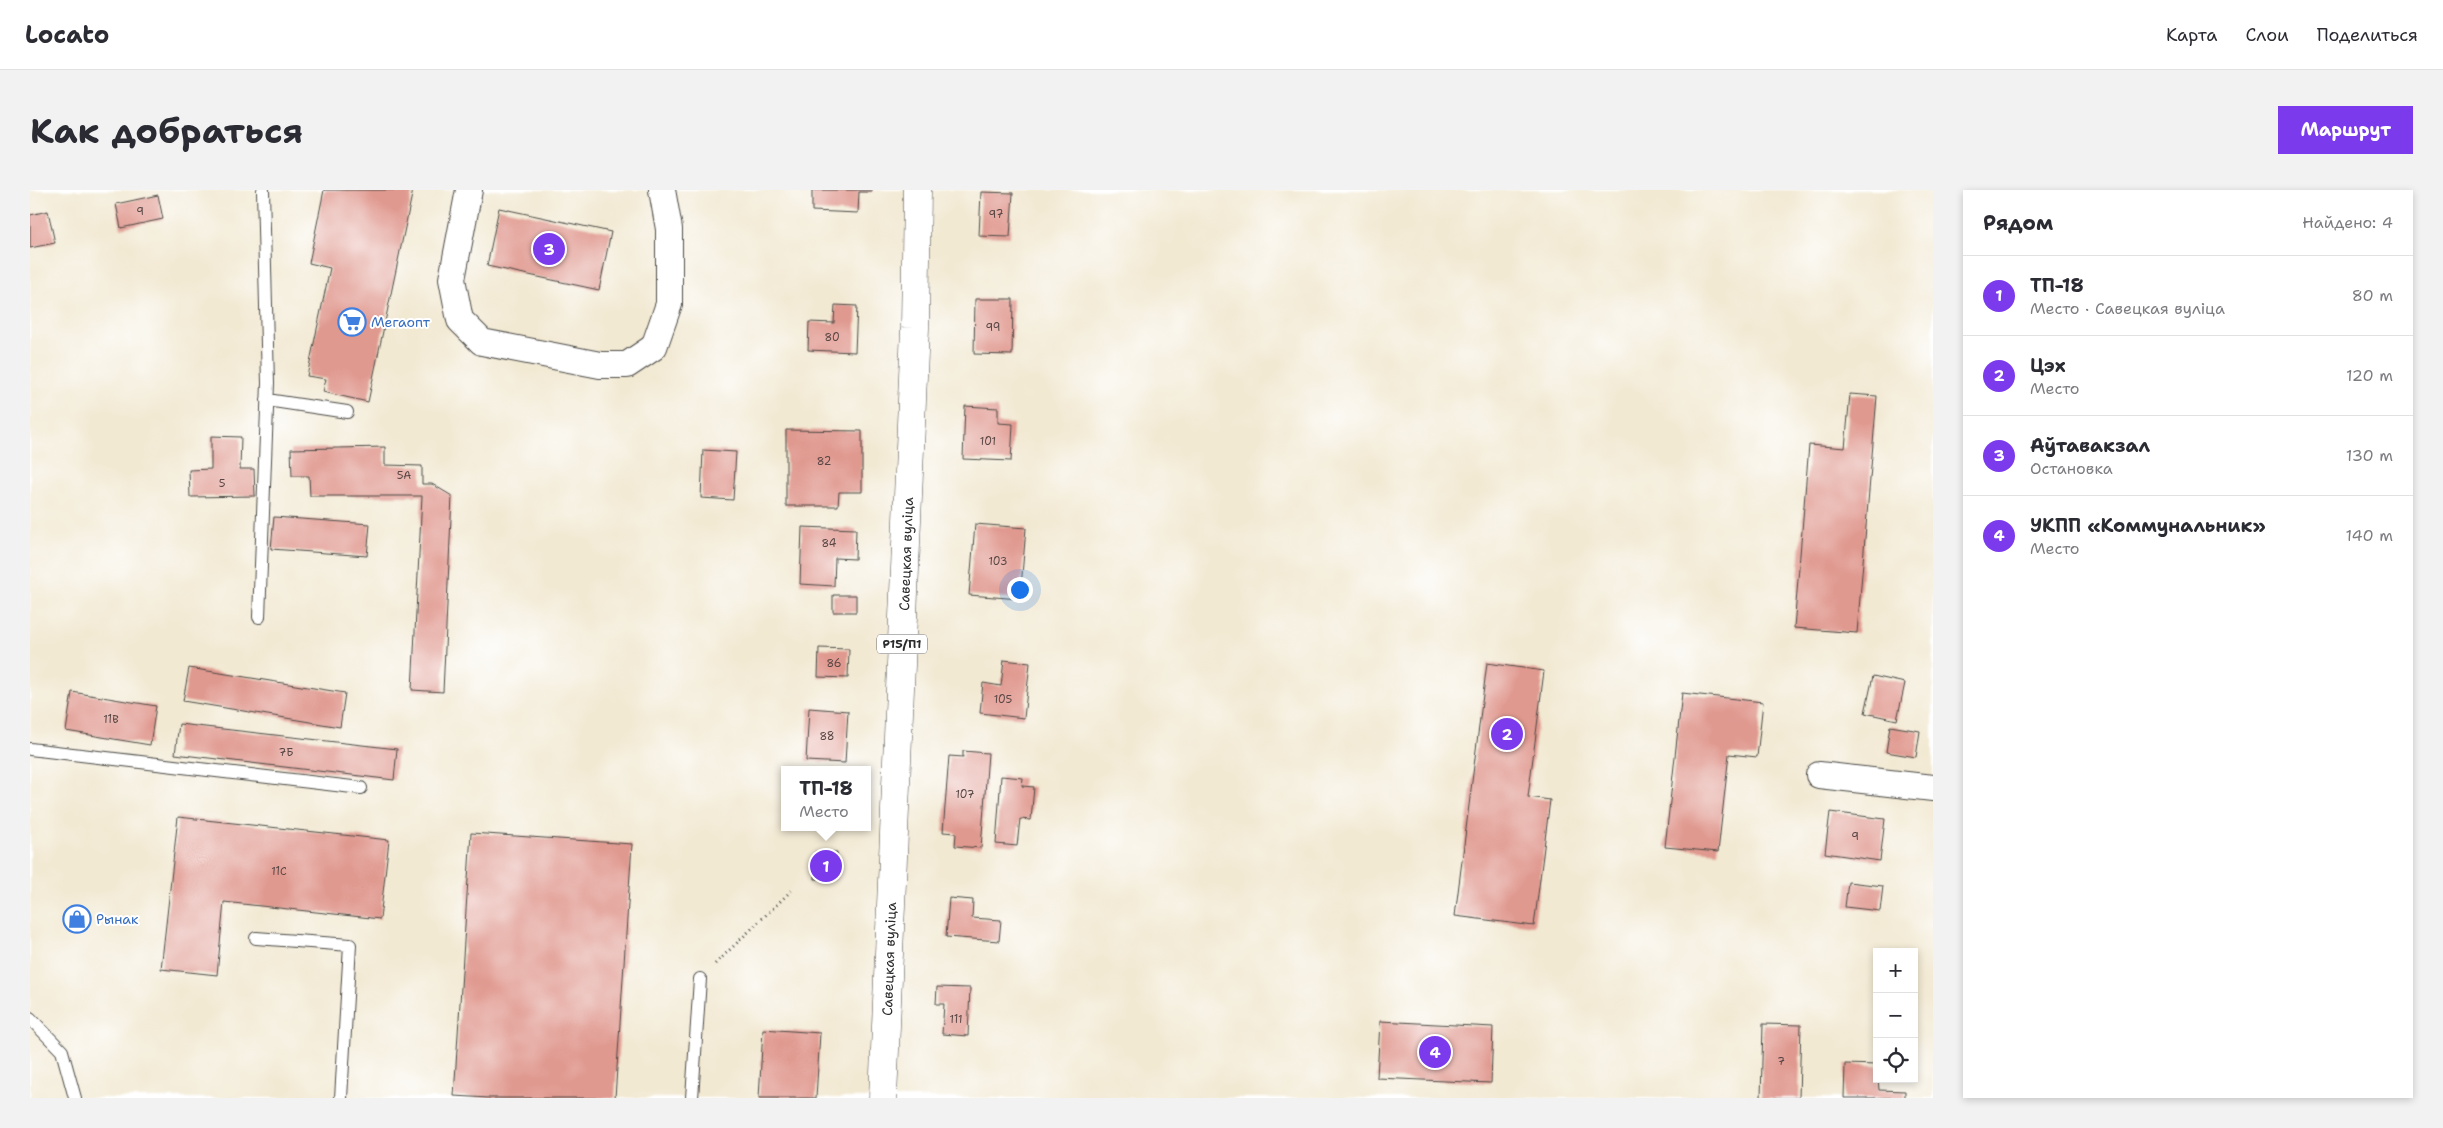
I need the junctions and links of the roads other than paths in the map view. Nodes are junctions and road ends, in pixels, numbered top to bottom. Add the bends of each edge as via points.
1 (263, 190) edge
2 (469, 190) edge
3 (662, 190) edge
4 (917, 190) edge
5 (267, 400) junction
6 (347, 412) dead end
7 (259, 617) dead end
8 (30, 749) edge
9 (1819, 775) dead end
10 (361, 788) dead end
11 (1933, 788) edge
12 (256, 938) dead end
13 (700, 979) road end
14 (30, 1018) edge
15 (75, 1098) edge
16 (341, 1098) edge
17 (692, 1098) edge
18 (883, 1098) edge

1 - 5 lane
2 - 3 street via 452,279 460,320 482,342 600,365 627,365 654,347 668,304 669,229
4 - 18 main road, Савецкая вуліца / Р15/П1 via 915,328
5 - 6 lane
5 - 7 lane
8 - 10 lane
9 - 11 street
12 - 16 lane via 350,945
13 - 17 lane
14 - 15 lane via 62,1051

